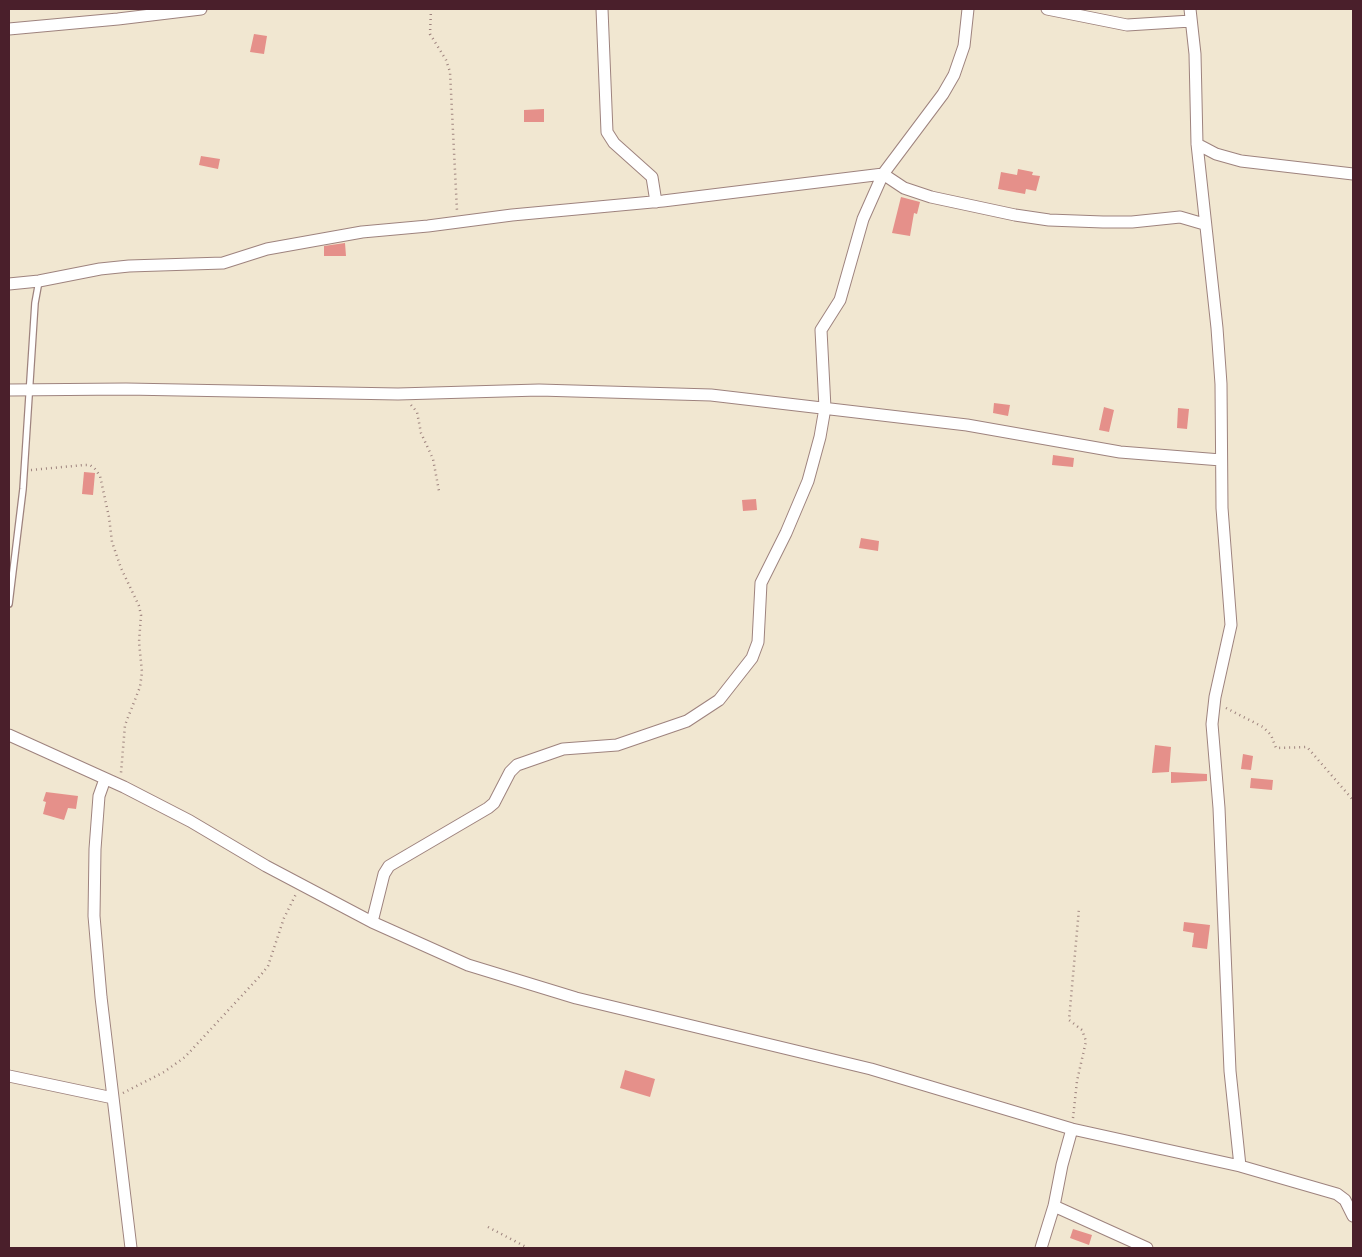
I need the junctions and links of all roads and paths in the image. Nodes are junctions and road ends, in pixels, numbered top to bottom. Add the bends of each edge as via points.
1 (201, 9) edge
2 (431, 9) edge
3 (602, 9) edge
4 (968, 9) edge
5 (1047, 9) edge
6 (1190, 9) edge
7 (1191, 22) junction
8 (9, 29) edge
9 (1197, 144) junction
10 (883, 174) junction
11 (1353, 174) edge
12 (656, 202) junction
13 (458, 222) junction
14 (1204, 224) junction
15 (39, 281) junction
16 (9, 284) edge
17 (9, 390) edge
18 (30, 390) junction
19 (399, 394) junction
20 (825, 408) junction
21 (1221, 460) junction
22 (24, 470) junction
23 (439, 492) dead end
24 (9, 604) edge
25 (1214, 704) junction
26 (9, 735) edge
27 (105, 779) junction
28 (118, 785) junction
29 (1353, 800) edge
30 (301, 884) junction
31 (1079, 909) dead end
32 (372, 922) junction
33 (9, 1076) edge
34 (113, 1098) junction
35 (1072, 1129) junction
36 (1240, 1166) junction
37 (1054, 1206) junction
38 (1353, 1216) edge
39 (488, 1227) dead end
40 (131, 1248) edge
41 (528, 1248) edge
42 (1040, 1248) edge
43 (1147, 1248) edge

1 - 8 street
2 - 13 path via 430,34 450,72
3 - 12 street via 608,132 614,143 652,178
4 - 10 street via 964,46 944,94
5 - 7 street via 1127,25
6 - 7 street
7 - 9 street
9 - 11 street via 1241,161
9 - 14 street
10 - 12 street
10 - 14 street via 904,188 931,197 1015,215 1049,220 1123,222 1180,217
10 - 20 street via 863,219 840,300 821,330
12 - 13 street
13 - 15 street via 362,232 252,252 222,263 110,268
14 - 21 street via 1217,328
15 - 16 street
15 - 18 lane
17 - 18 street
18 - 19 street
18 - 22 lane
19 - 20 street via 539,390 673,394
19 - 23 path via 417,412 421,433 433,458
20 - 21 street via 967,425 1120,452
20 - 32 street via 808,481 761,584 758,642 752,658 719,700 687,721 617,745 563,749 517,764 488,808 389,866
21 - 25 street via 1230,625
22 - 24 lane
22 - 28 path via 84,465 95,469 102,484 112,542 139,606 142,672 140,687 125,725 124,763
25 - 29 path via 1263,727 1276,748 1307,747
25 - 36 street via 1213,758 1219,808 1230,1071
26 - 27 street
27 - 28 street
27 - 34 street via 99,796 94,916
28 - 30 street via 190,821
30 - 32 street
30 - 34 path via 284,918 268,966 260,976 184,1057 164,1072
31 - 35 path via 1069,1020 1082,1030 1086,1041 1077,1081
32 - 35 street via 468,965 504,977 576,998 871,1069
33 - 34 street
34 - 40 street
35 - 36 street
35 - 37 street
36 - 38 street via 1337,1194 1346,1200
37 - 42 street
37 - 43 street
39 - 41 path

